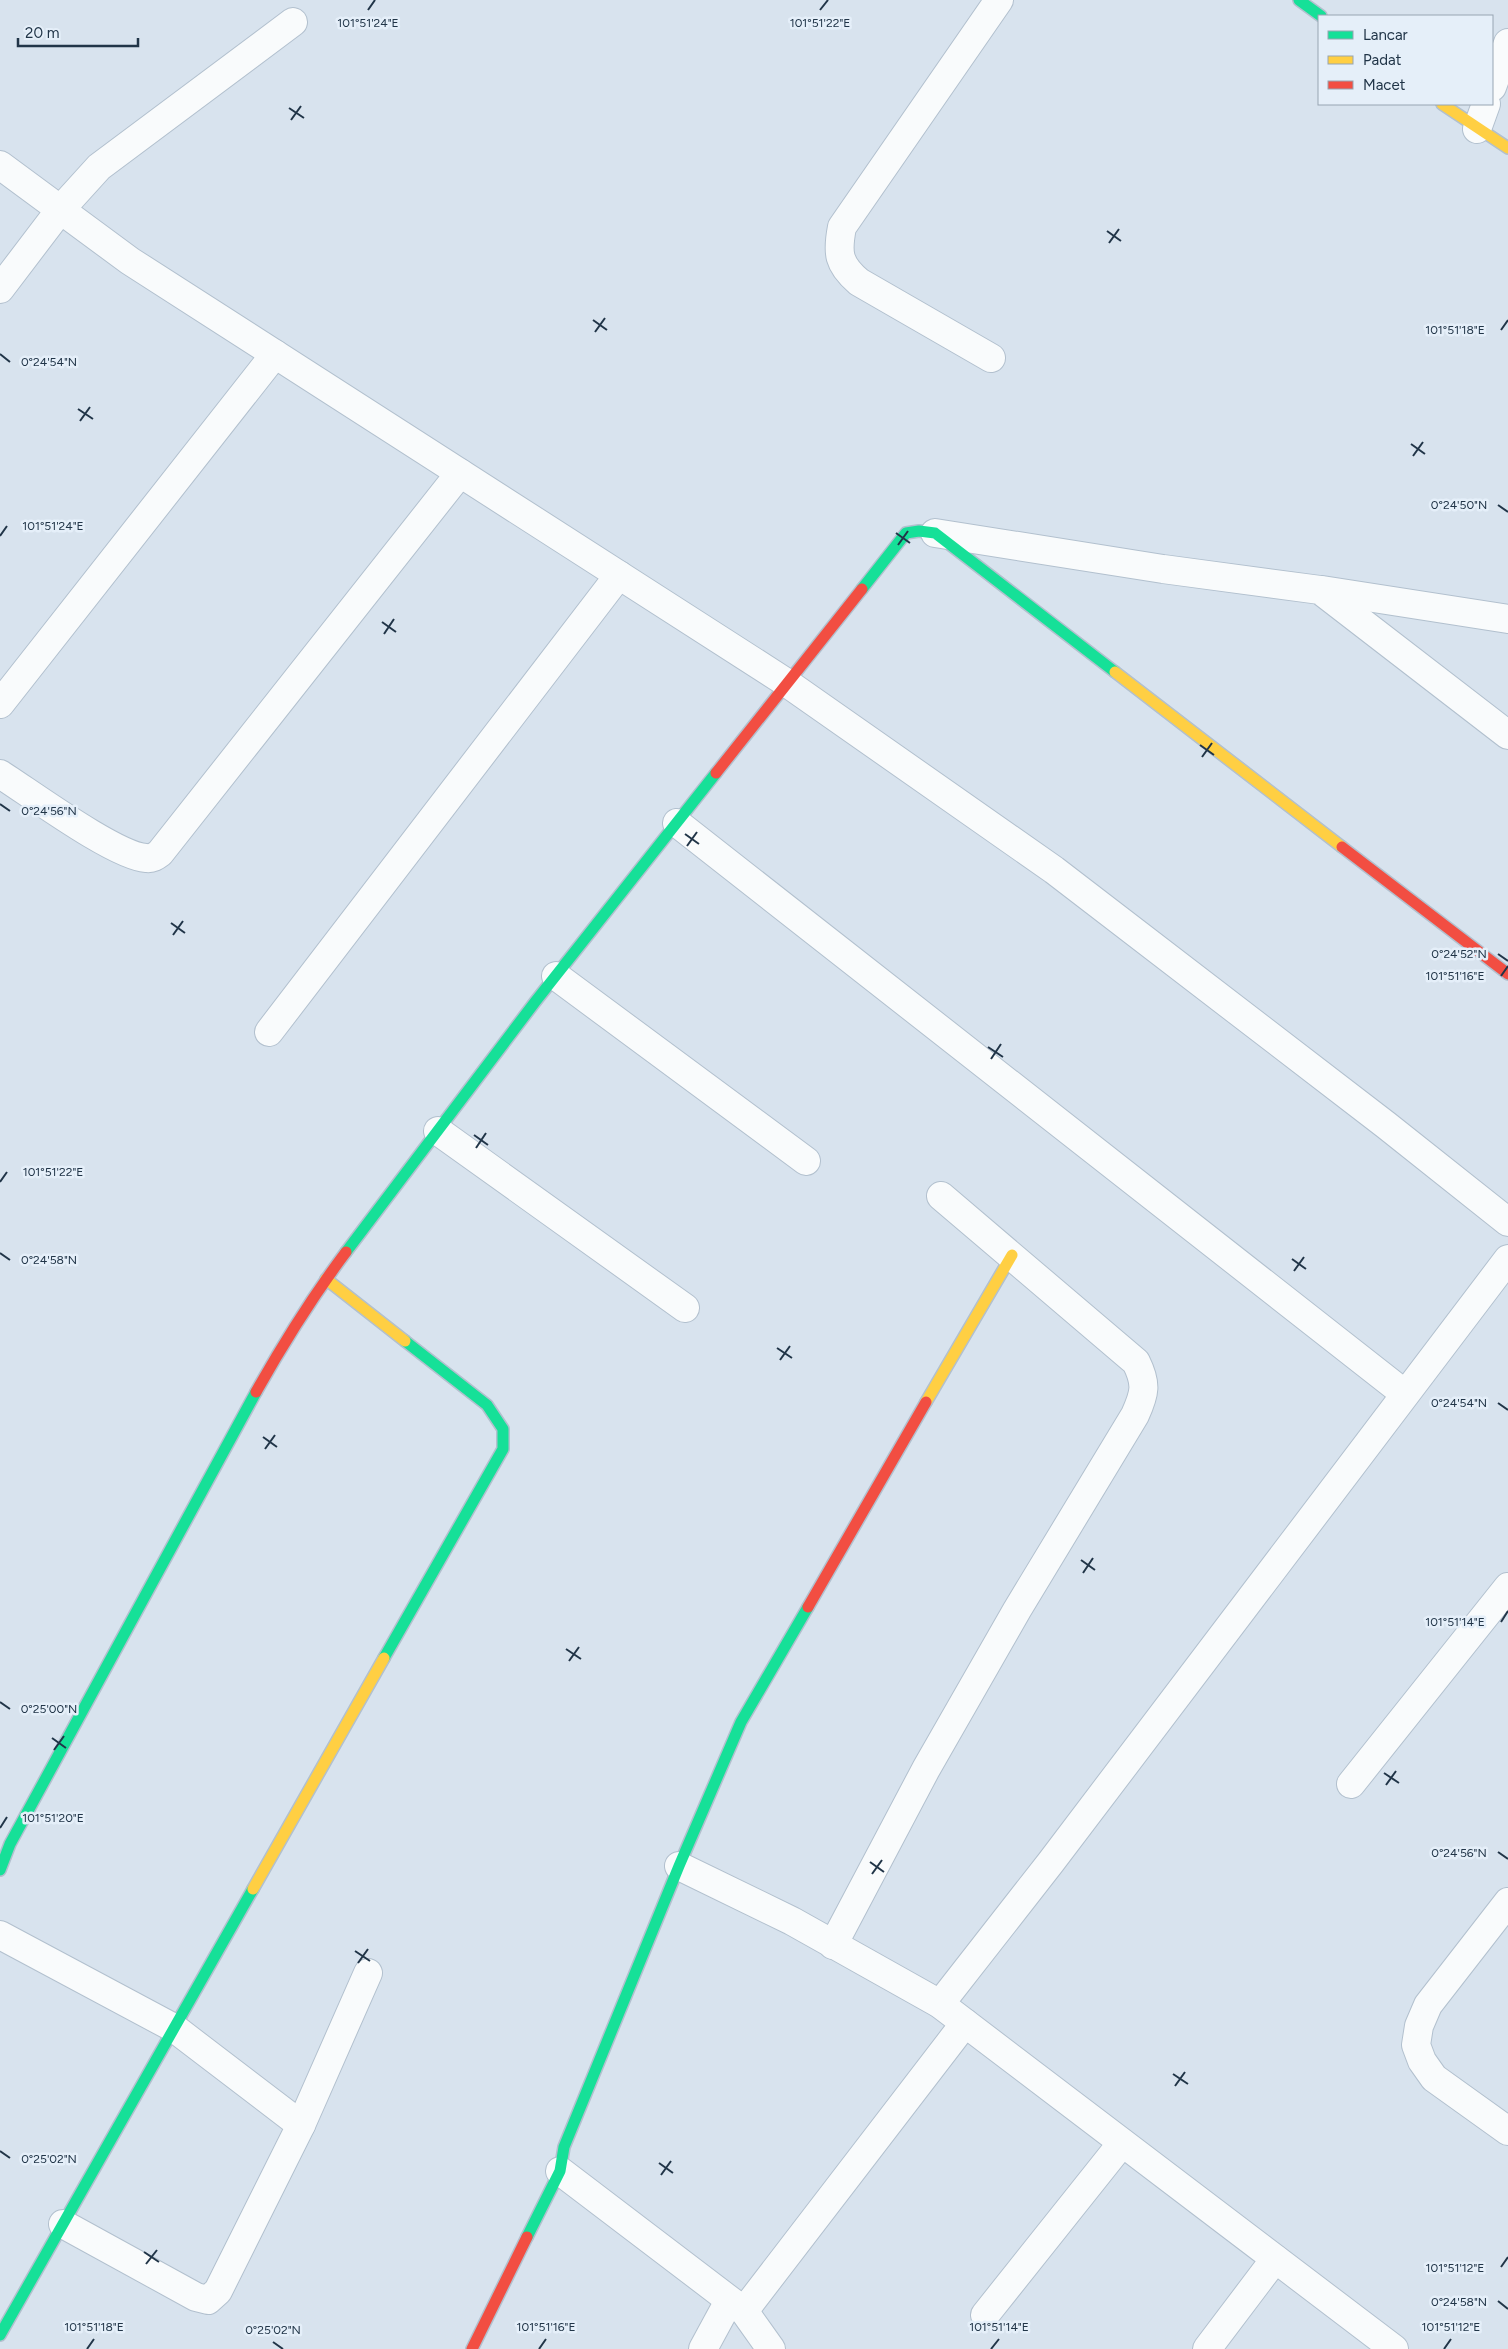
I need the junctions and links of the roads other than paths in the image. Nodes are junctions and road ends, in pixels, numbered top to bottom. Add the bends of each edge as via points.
1 (999, 0) edge
2 (1299, 0) edge
3 (1320, 15) edge
4 (293, 22) dead end
5 (1508, 43) edge
6 (1493, 84) edge
7 (1445, 105) edge
8 (1481, 116) edge
9 (1508, 148) edge
10 (0, 165) edge
11 (60, 210) junction
12 (0, 289) edge
13 (275, 354) junction
14 (991, 358) dead end
15 (460, 473) junction
16 (935, 533) junction
17 (619, 575) junction
18 (1320, 590) junction
19 (1508, 618) edge
20 (787, 683) junction
21 (0, 704) edge
22 (1508, 735) edge
23 (0, 774) edge
24 (677, 823) junction
25 (1508, 974) edge
26 (556, 976) junction
27 (269, 1032) dead end
28 (438, 1131) junction
29 (806, 1162) dead end
30 (941, 1196) dead end
31 (1508, 1222) edge
32 (1012, 1255) junction
33 (1508, 1259) edge
34 (326, 1279) junction
35 (685, 1308) dead end
36 (1405, 1394) junction
37 (1508, 1587) edge
38 (1351, 1784) dead end
39 (679, 1866) junction
40 (0, 1870) edge
41 (1508, 1902) edge
42 (0, 1935) edge
43 (834, 1944) junction
44 (368, 1974) dead end
45 (940, 2004) junction
46 (965, 2023) junction
47 (174, 2028) junction
48 (301, 2125) junction
49 (1508, 2131) edge
50 (1122, 2143) junction
51 (560, 2171) junction
52 (63, 2224) junction
53 (1275, 2259) junction
54 (736, 2306) junction
55 (985, 2315) dead end
56 (0, 2335) edge
57 (472, 2349) edge
58 (703, 2349) edge
59 (771, 2349) edge
60 (1207, 2349) edge
61 (1394, 2349) edge

1 - 14 street via 842,227 838,249 846,270 859,282
2 - 3 street
4 - 11 street via 99,167
5 - 6 street
7 - 8 street
8 - 9 street
10 - 11 street
11 - 12 street
11 - 13 street via 130,261
13 - 15 street
13 - 21 street
15 - 17 street
15 - 23 street via 160,853 147,858 108,843
16 - 18 street
16 - 20 street via 919,531 906,534
16 - 25 street
17 - 20 street
17 - 27 street
18 - 19 street
18 - 22 street
20 - 24 street
20 - 31 street via 1054,870 1378,1118
24 - 26 street
24 - 36 street
26 - 28 street
26 - 29 street
28 - 34 street
28 - 35 street
30 - 32 street
32 - 39 street via 741,1722
32 - 43 street via 1136,1362 1145,1389 1135,1415 926,1769
33 - 36 street
34 - 40 street via 274,1360 15,1836
34 - 47 street via 487,1406 503,1429 503,1450
36 - 45 street
37 - 38 street
39 - 43 street
39 - 51 street via 564,2146
41 - 49 street via 1428,2005 1416,2044 1422,2061 1434,2078
42 - 47 street
43 - 45 street
44 - 48 street
45 - 46 street
46 - 50 street
46 - 54 street
47 - 48 street
47 - 52 street
48 - 52 street via 218,2291 208,2300 196,2298
50 - 53 street
50 - 55 street
51 - 54 street
51 - 57 street
52 - 56 street
53 - 60 street
53 - 61 street
54 - 58 street
54 - 59 street

